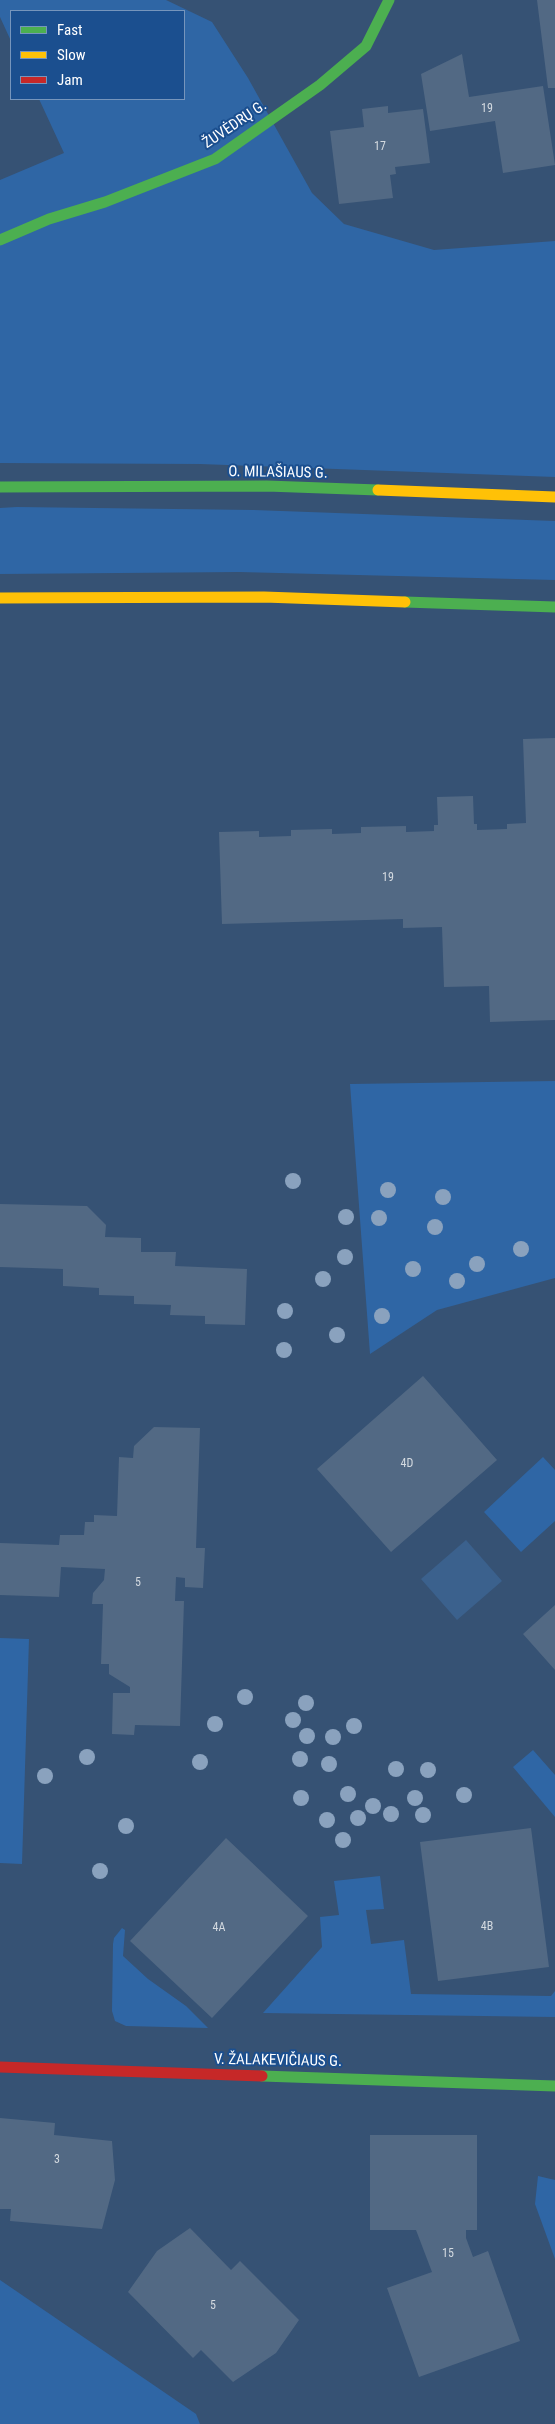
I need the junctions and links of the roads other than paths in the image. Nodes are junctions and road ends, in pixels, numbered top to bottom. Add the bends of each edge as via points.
1 (390, 0) edge
2 (0, 240) edge
3 (0, 487) edge
4 (555, 497) edge
5 (0, 598) edge
6 (555, 607) edge
7 (0, 2068) edge
8 (555, 2086) edge

1 - 2 main road, ŽUVĖDRŲ G. via 366,46 320,85 215,159 105,202 49,218
3 - 4 main road, O. MILAŠIAUS G. via 267,486
5 - 6 main road via 264,597
7 - 8 main road, V. ŽALAKEVIČIAUS G.

